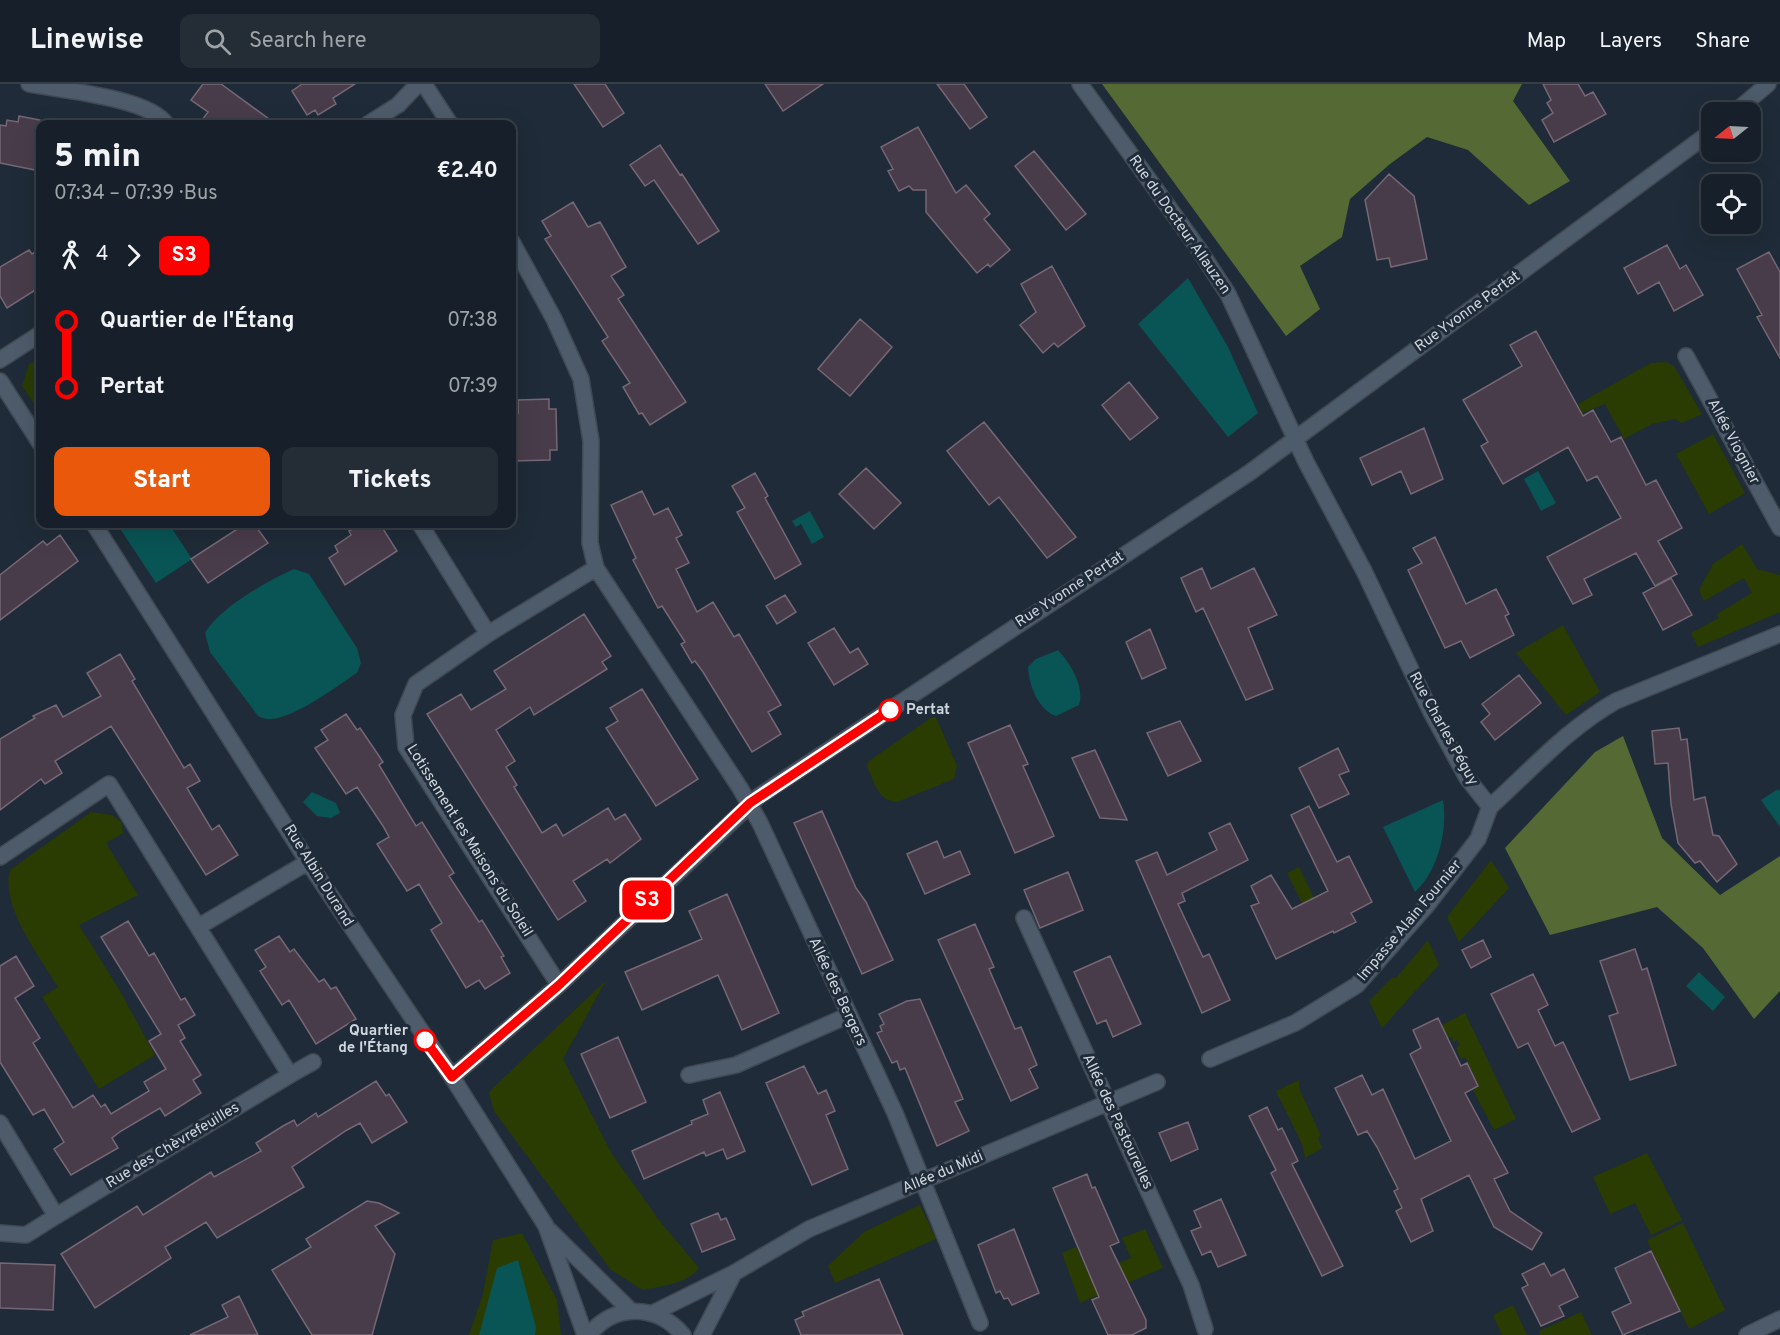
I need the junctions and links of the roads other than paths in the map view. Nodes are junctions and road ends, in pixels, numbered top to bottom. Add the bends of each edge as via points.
1 (29, 84) edge
2 (418, 84) edge
3 (424, 84) edge
4 (1080, 84) edge
5 (1768, 84) edge
6 (1747, 102) edge
7 (163, 120) edge
8 (374, 120) edge
9 (447, 120) edge
10 (1701, 139) edge
11 (516, 249) edge
12 (36, 337) edge
13 (1686, 356) dead end
14 (0, 360) edge
15 (0, 381) edge
16 (36, 437) edge
17 (1296, 439) junction
18 (97, 528) edge
19 (422, 528) edge
20 (1780, 528) edge
21 (596, 568) junction
22 (488, 634) junction
23 (1780, 634) edge
24 (750, 803) junction
25 (1490, 807) junction
26 (0, 857) edge
27 (308, 862) junction
28 (1024, 918) dead end
29 (198, 927) junction
30 (559, 985) junction
31 (848, 1016) junction
32 (1210, 1059) dead end
33 (314, 1062) dead end
34 (689, 1074) dead end
35 (290, 1075) junction
36 (452, 1077) junction
37 (1157, 1082) dead end
38 (1109, 1102) junction
39 (0, 1123) edge
40 (924, 1181) junction
41 (56, 1216) junction
42 (546, 1226) junction
43 (0, 1233) edge
44 (734, 1273) junction
45 (631, 1311) junction
46 (653, 1313) junction
47 (1780, 1319) edge
48 (980, 1323) dead end
49 (1205, 1329) dead end
50 (587, 1335) edge
51 (683, 1335) edge
52 (702, 1335) edge
53 (1747, 1335) edge

1 - 7 street via 124,101
2 - 8 street via 398,105
3 - 9 street
4 - 17 street, Rue du Docteur Allauzen via 1228,294
5 - 6 street
10 - 17 street, Rue Yvonne Pertat
11 - 21 street via 582,379 591,441 590,543
12 - 14 street
13 - 20 street, Allée Viognier
15 - 16 street
17 - 24 street, Rue Yvonne Pertat
17 - 25 street, Rue Charles Péguy via 1431,712 1467,778
18 - 27 street, Rue Albin Durand
19 - 22 street
21 - 22 street, Lotissement les Maisons du Soleil
21 - 24 street
22 - 30 street, Lotissement les Maisons du Soleil via 416,684 403,715 406,747
23 - 25 street via 1595,713 1563,736
24 - 30 street, Rue Yvonne Pertat
24 - 31 street, Allée des Bergers
25 - 32 street, Impasse Alain Fournier via 1478,838 1428,904 1357,985 1295,1023
26 - 29 street via 109,784
27 - 29 street
27 - 36 street, Rue Albin Durand
28 - 38 street, Allée des Pastourelles
29 - 35 street
30 - 36 street, Rue Yvonne Pertat
31 - 34 street via 736,1065
31 - 40 street, Allée des Bergers
33 - 35 street, Rue des Chèvrefeuilles
35 - 41 street, Rue des Chèvrefeuilles
36 - 42 street, Rue Albin Durand
37 - 38 street, Allée du Midi
38 - 40 street, Allée du Midi
38 - 49 street, Allée des Pastourelles via 1191,1285
39 - 41 street
40 - 44 street, Allée du Midi via 795,1236
40 - 48 street, Allée des Bergers
41 - 43 street, Rue des Chèvrefeuilles via 26,1235
42 - 45 street, Rue Albin Durand
42 - 50 street, Rue Albin Durand
44 - 46 street, Allée du Midi
44 - 52 street
45 - 46 street
45 - 50 street via 605,1319
46 - 51 street
47 - 53 street

